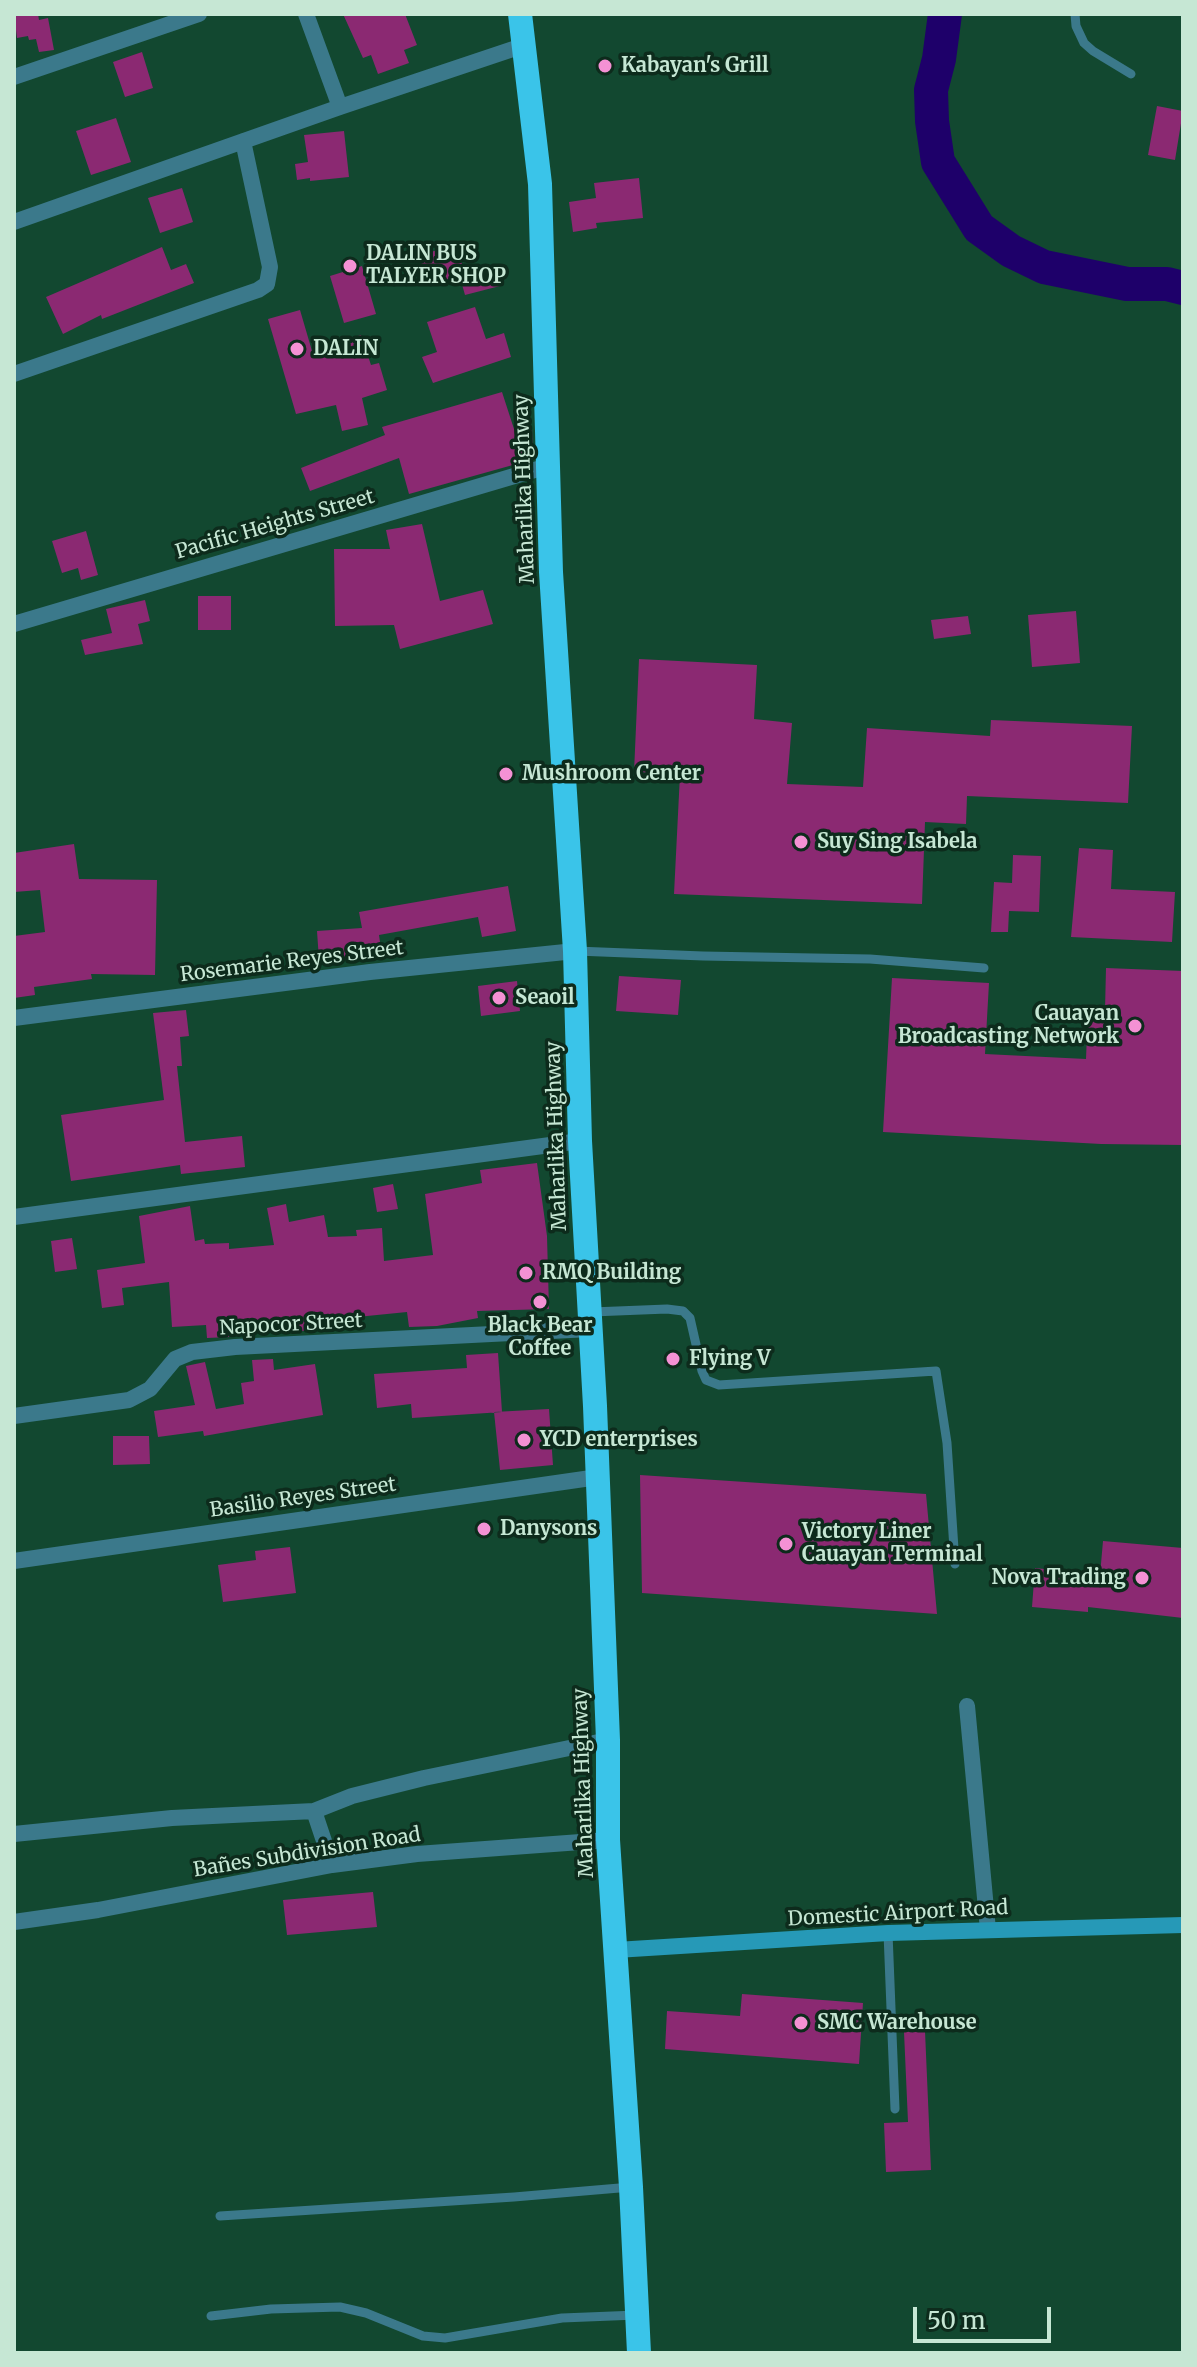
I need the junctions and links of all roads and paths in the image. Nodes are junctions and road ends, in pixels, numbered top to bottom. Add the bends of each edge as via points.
1 (199, 14) edge
2 (306, 14) edge
3 (520, 14) edge
4 (1075, 14) edge
5 (525, 45) junction
6 (1131, 74) dead end
7 (14, 77) edge
8 (340, 107) junction
9 (243, 141) junction
10 (14, 222) edge
11 (14, 374) edge
12 (548, 466) junction
13 (14, 624) edge
14 (575, 951) junction
15 (984, 968) dead end
16 (14, 1018) edge
17 (580, 1141) junction
18 (14, 1217) edge
19 (590, 1320) junction
20 (14, 1416) edge
21 (598, 1477) junction
22 (14, 1561) edge
23 (955, 1564) dead end
24 (967, 1706) dead end
25 (608, 1740) junction
26 (314, 1811) junction
27 (14, 1834) edge
28 (608, 1840) junction
29 (332, 1865) junction
30 (14, 1922) edge
31 (1183, 1925) edge
32 (988, 1930) junction
33 (888, 1933) junction
34 (616, 1950) junction
35 (895, 2109) dead end
36 (631, 2187) junction
37 (220, 2216) dead end
38 (637, 2315) junction
39 (211, 2316) dead end
40 (639, 2353) edge

1 - 7 street
2 - 8 street
3 - 5 highway, Maharlika Highway
4 - 6 lane via 1084,43
5 - 8 street
5 - 12 highway, Maharlika Highway via 540,184
8 - 9 street
9 - 10 street
9 - 11 street via 270,267 267,284
12 - 13 street, Pacific Heights Street
12 - 14 highway, Maharlika Highway
14 - 15 lane via 870,959
14 - 16 street, Rosemarie Reyes Street
14 - 17 highway, Maharlika Highway
17 - 18 street
17 - 19 highway, Maharlika Highway
19 - 20 street, Napocor Street via 192,1352 175,1359 150,1389 129,1400
19 - 21 highway, Maharlika Highway
19 - 23 lane via 683,1311 690,1318 706,1380 719,1385 936,1371
21 - 22 street, Basilio Reyes Street
21 - 25 highway, Maharlika Highway
24 - 32 street
25 - 26 street via 438,1774
25 - 28 highway, Maharlika Highway
26 - 27 street
26 - 29 street
28 - 29 street, Bañes Subdivision Road
28 - 34 highway, Maharlika Highway
29 - 30 street, Bañes Subdivision Road
31 - 32 street, Domestic Airport Road
32 - 33 street, Domestic Airport Road
33 - 34 street, Domestic Airport Road
33 - 35 lane
34 - 36 highway, Maharlika Highway
36 - 37 lane
36 - 38 highway, Maharlika Highway
38 - 39 lane via 562,2318 445,2338 423,2336 340,2307
38 - 40 highway, Maharlika Highway

